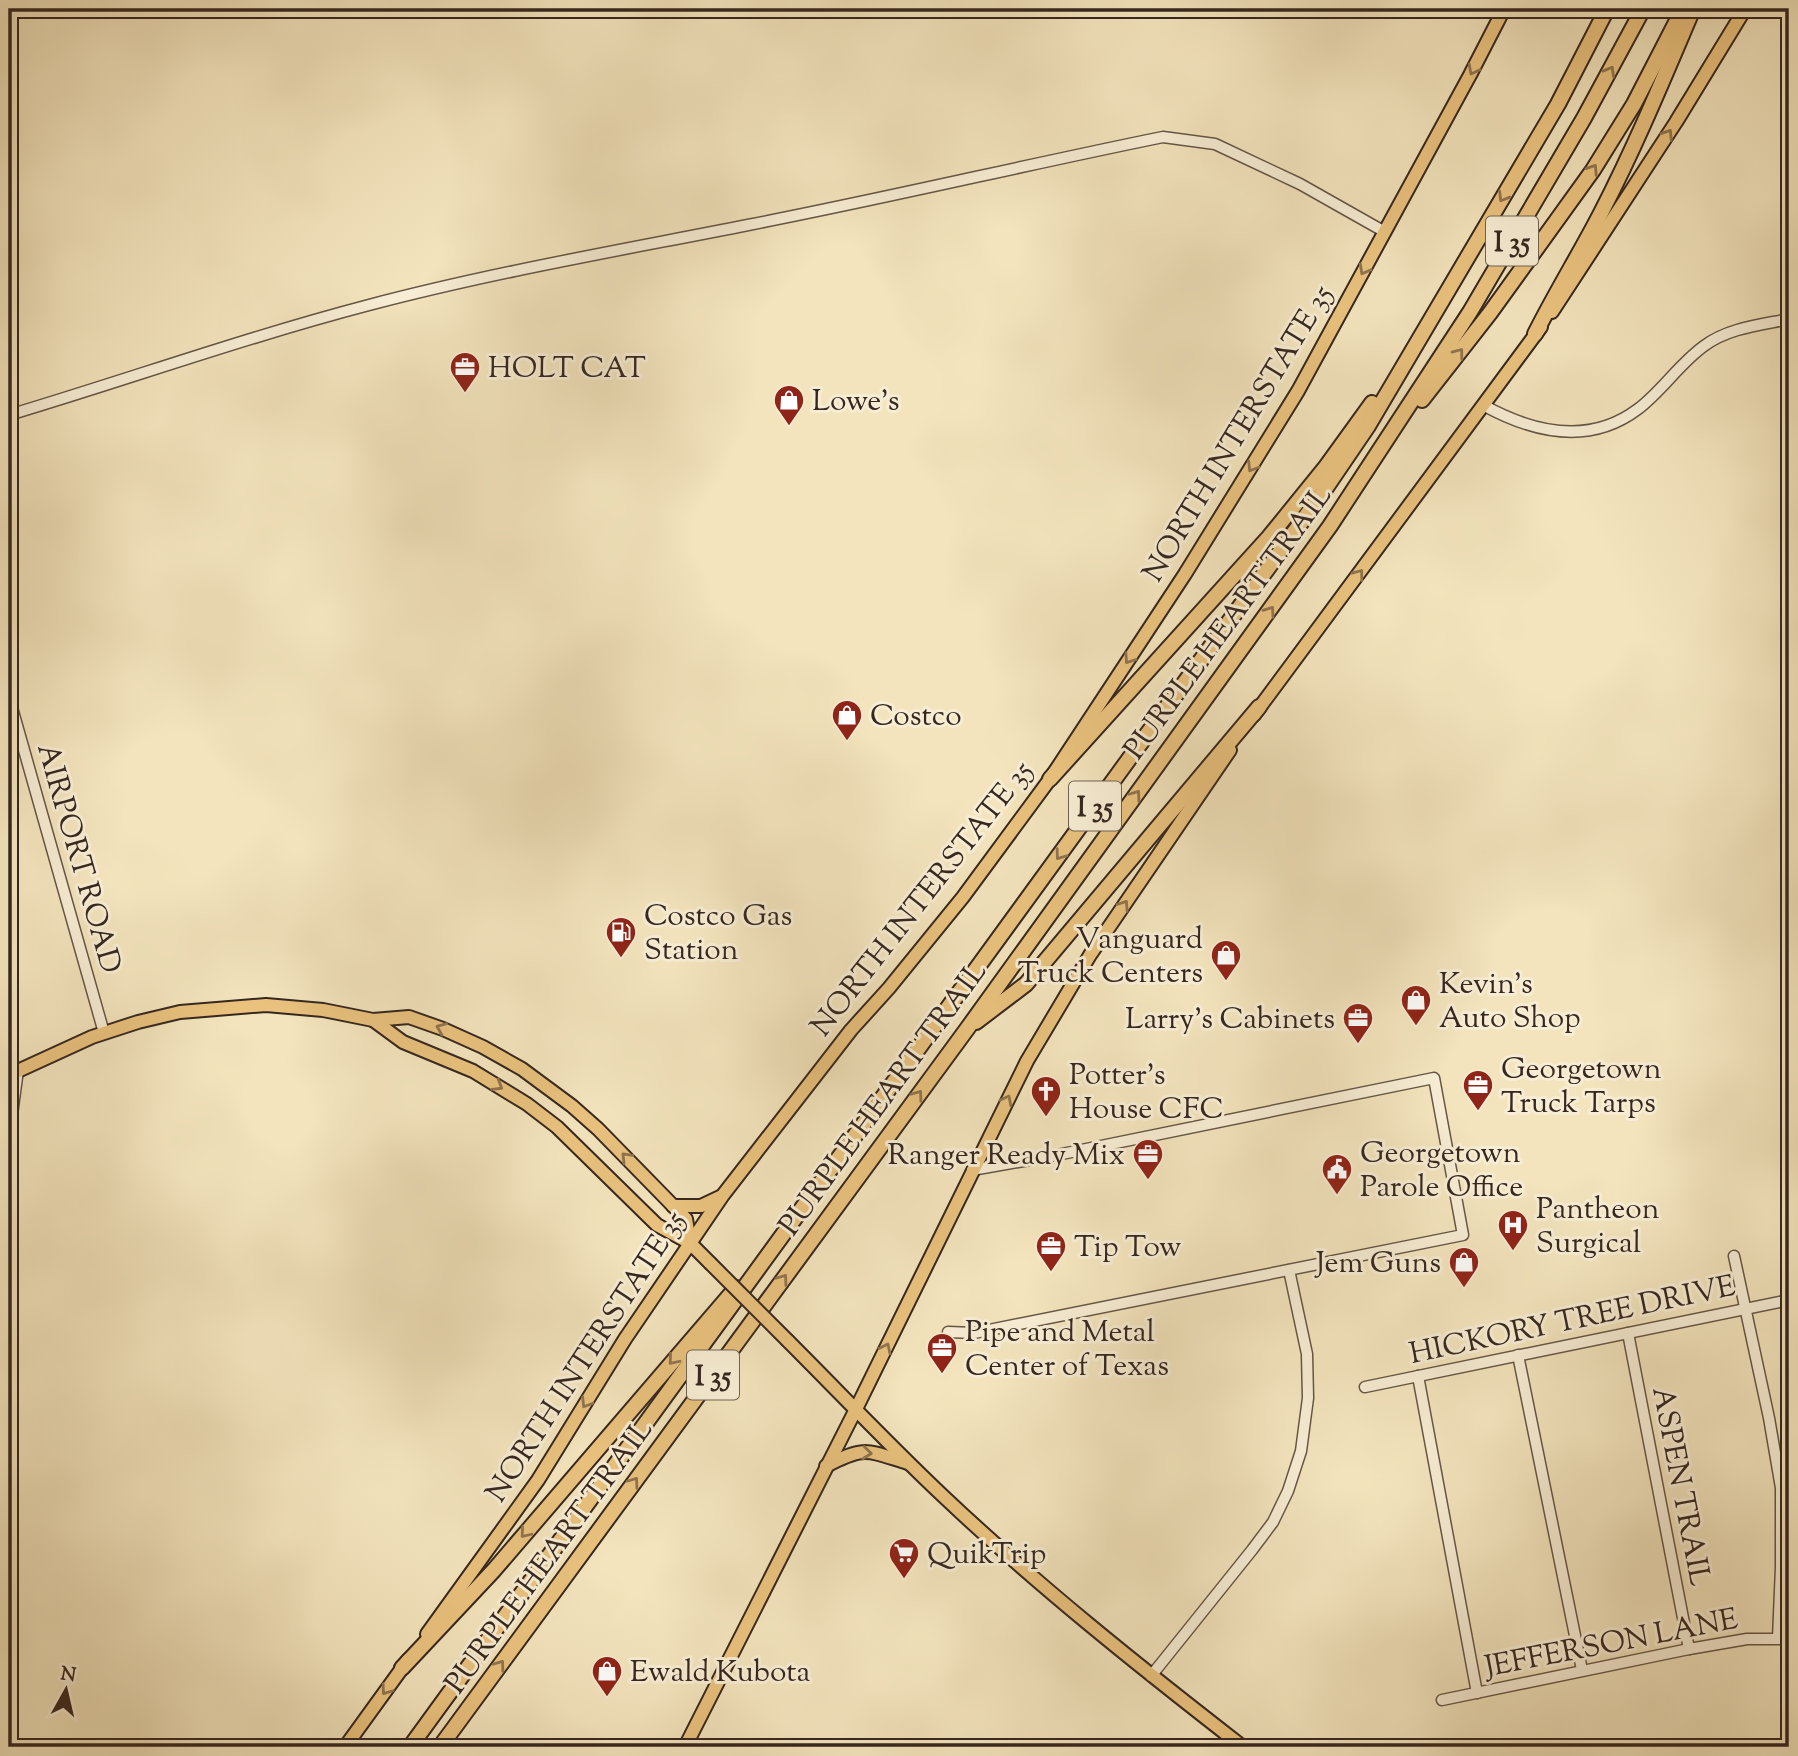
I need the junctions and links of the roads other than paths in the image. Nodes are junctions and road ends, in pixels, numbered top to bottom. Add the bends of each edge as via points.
1 (1503, 9) edge
2 (1607, 9) edge
3 (1643, 9) edge
4 (1683, 9) edge
5 (1693, 9) edge
6 (1745, 9) edge
7 (1385, 232) junction
8 (1789, 319) edge
9 (1535, 334) junction
10 (1407, 357) junction
11 (1483, 405) junction
12 (9, 415) edge
13 (1385, 444) junction
14 (9, 697) edge
15 (1259, 707) junction
16 (1051, 779) junction
17 (373, 1020) junction
18 (967, 1029) junction
19 (104, 1033) junction
20 (13, 1072) edge
21 (9, 1137) edge
22 (972, 1170) junction
23 (723, 1195) junction
24 (673, 1206) junction
25 (690, 1243) junction
26 (774, 1249) junction
27 (1734, 1256) dead end
28 (1289, 1270) junction
29 (1789, 1300) edge
30 (1746, 1309) junction
31 (948, 1332) dead end
32 (1628, 1333) junction
33 (1518, 1355) junction
34 (1418, 1376) junction
35 (1365, 1387) dead end
36 (856, 1409) junction
37 (911, 1464) junction
38 (826, 1466) junction
39 (1785, 1488) edge
40 (1784, 1638) edge
41 (1689, 1648) junction
42 (402, 1668) junction
43 (1582, 1670) junction
44 (1150, 1676) junction
45 (1477, 1693) junction
46 (1443, 1700) dead end
47 (345, 1747) edge
48 (410, 1747) edge
49 (440, 1747) edge
50 (685, 1747) edge
51 (1243, 1747) edge

1 -> 7 main road, NORTH INTERSTATE 35
2 -> 10 highway, PURPLE HEART TRAIL / I 35 via 1558,104
13 -> 3 highway, PURPLE HEART TRAIL / I 35 via 1530,212
13 -> 4 highway via 1441,377 1587,179
5 - 9 highway via 1602,212
9 -> 6 main road
7 - 12 street via 1300,184 1214,144 1163,137 370,305
7 -> 16 main road, NORTH INTERSTATE 35 via 1282,419
8 - 11 street via 1742,329 1702,347 1638,410 1611,425 1585,432 1557,432 1507,418
9 - 11 main road
10 - 16 highway via 1269,537
10 -> 26 highway, PURPLE HEART TRAIL / I 35 via 1319,498
15 -> 11 main road
18 -> 13 highway, PURPLE HEART TRAIL / I 35
14 - 19 street, AIRPORT ROAD
15 - 18 highway via 1026,984
22 -> 15 main road via 1027,1060 1090,955
16 - 23 main road, NORTH INTERSTATE 35 via 963,897 851,1030
17 - 19 main road via 308,1008 245,1006 180,1012
24 -> 17 main road via 598,1129 522,1069 443,1028 409,1017
17 -> 25 main road via 403,1042 472,1071 527,1104 557,1127 657,1225
49 -> 18 highway, PURPLE HEART TRAIL / I 35
19 - 20 main road
20 - 21 street
22 - 28 street via 1434,1078 1463,1235
36 -> 22 main road
23 - 24 main road via 701,1206
23 - 25 main road, NORTH INTERSTATE 35
24 - 25 main road via 686,1219
25 - 36 main road, bridge
25 -> 42 main road, NORTH INTERSTATE 35 via 538,1480
26 -> 42 highway via 717,1308 494,1570
26 - 48 highway, PURPLE HEART TRAIL / I 35
27 - 30 street
28 - 31 street via 974,1333
28 - 44 street via 1307,1354 1308,1398 1301,1451 1288,1491 1273,1522
29 - 30 street, HICKORY TREE DRIVE
30 - 32 street, HICKORY TREE DRIVE
30 - 39 street
32 - 33 street, HICKORY TREE DRIVE
32 - 41 street, ASPEN TRAIL
33 - 34 street, HICKORY TREE DRIVE
33 - 43 street
34 - 35 street, HICKORY TREE DRIVE
34 - 45 street
36 - 37 main road
36 - 38 main road
38 -> 37 main road via 860,1451
37 - 44 main road via 1026,1571
38 - 50 main road
39 - 40 street
40 - 41 street, JEFFERSON LANE
41 - 43 street, JEFFERSON LANE
42 -> 47 main road, NORTH INTERSTATE 35
43 - 45 street, JEFFERSON LANE
44 - 51 main road
45 - 46 street, JEFFERSON LANE

